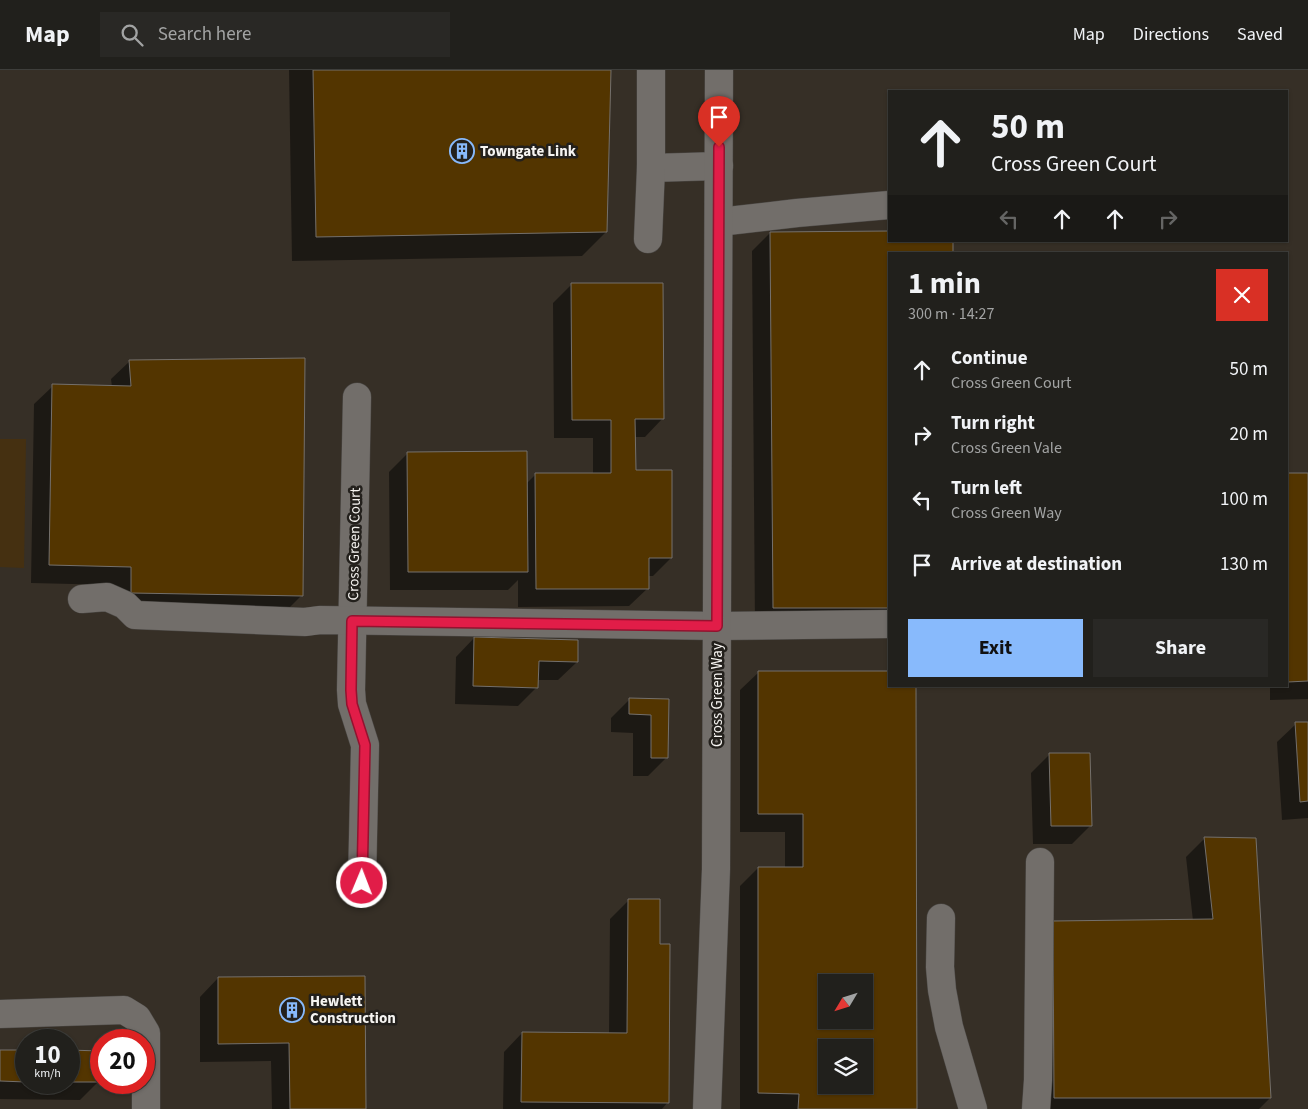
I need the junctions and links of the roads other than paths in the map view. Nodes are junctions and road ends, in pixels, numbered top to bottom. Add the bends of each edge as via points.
1 (651, 70) edge
2 (719, 70) edge
3 (719, 166) junction
4 (651, 168) junction
5 (888, 205) edge
6 (719, 222) junction
7 (648, 239) dead end
8 (357, 397) dead end
9 (82, 599) dead end
10 (352, 621) junction
11 (888, 624) edge
12 (717, 626) junction
13 (1040, 862) dead end
14 (362, 883) dead end
15 (941, 918) dead end
16 (0, 1014) edge
17 (146, 1109) edge
18 (707, 1109) edge
19 (973, 1109) edge
20 (1036, 1109) edge

1 - 4 street
2 - 3 street, Cross Green Way
3 - 4 street
3 - 6 street, Cross Green Way
4 - 7 street
5 - 6 street
6 - 12 street, Cross Green Way
8 - 10 street, Cross Green Court
9 - 10 street via 107,597 125,605 135,615
10 - 12 street
10 - 14 street, Cross Green Court via 352,704 365,745
11 - 12 street
12 - 18 street, Cross Green Way via 716,869
13 - 20 street
15 - 19 street via 942,990 949,1027
16 - 17 street via 124,1010 137,1018 146,1032

